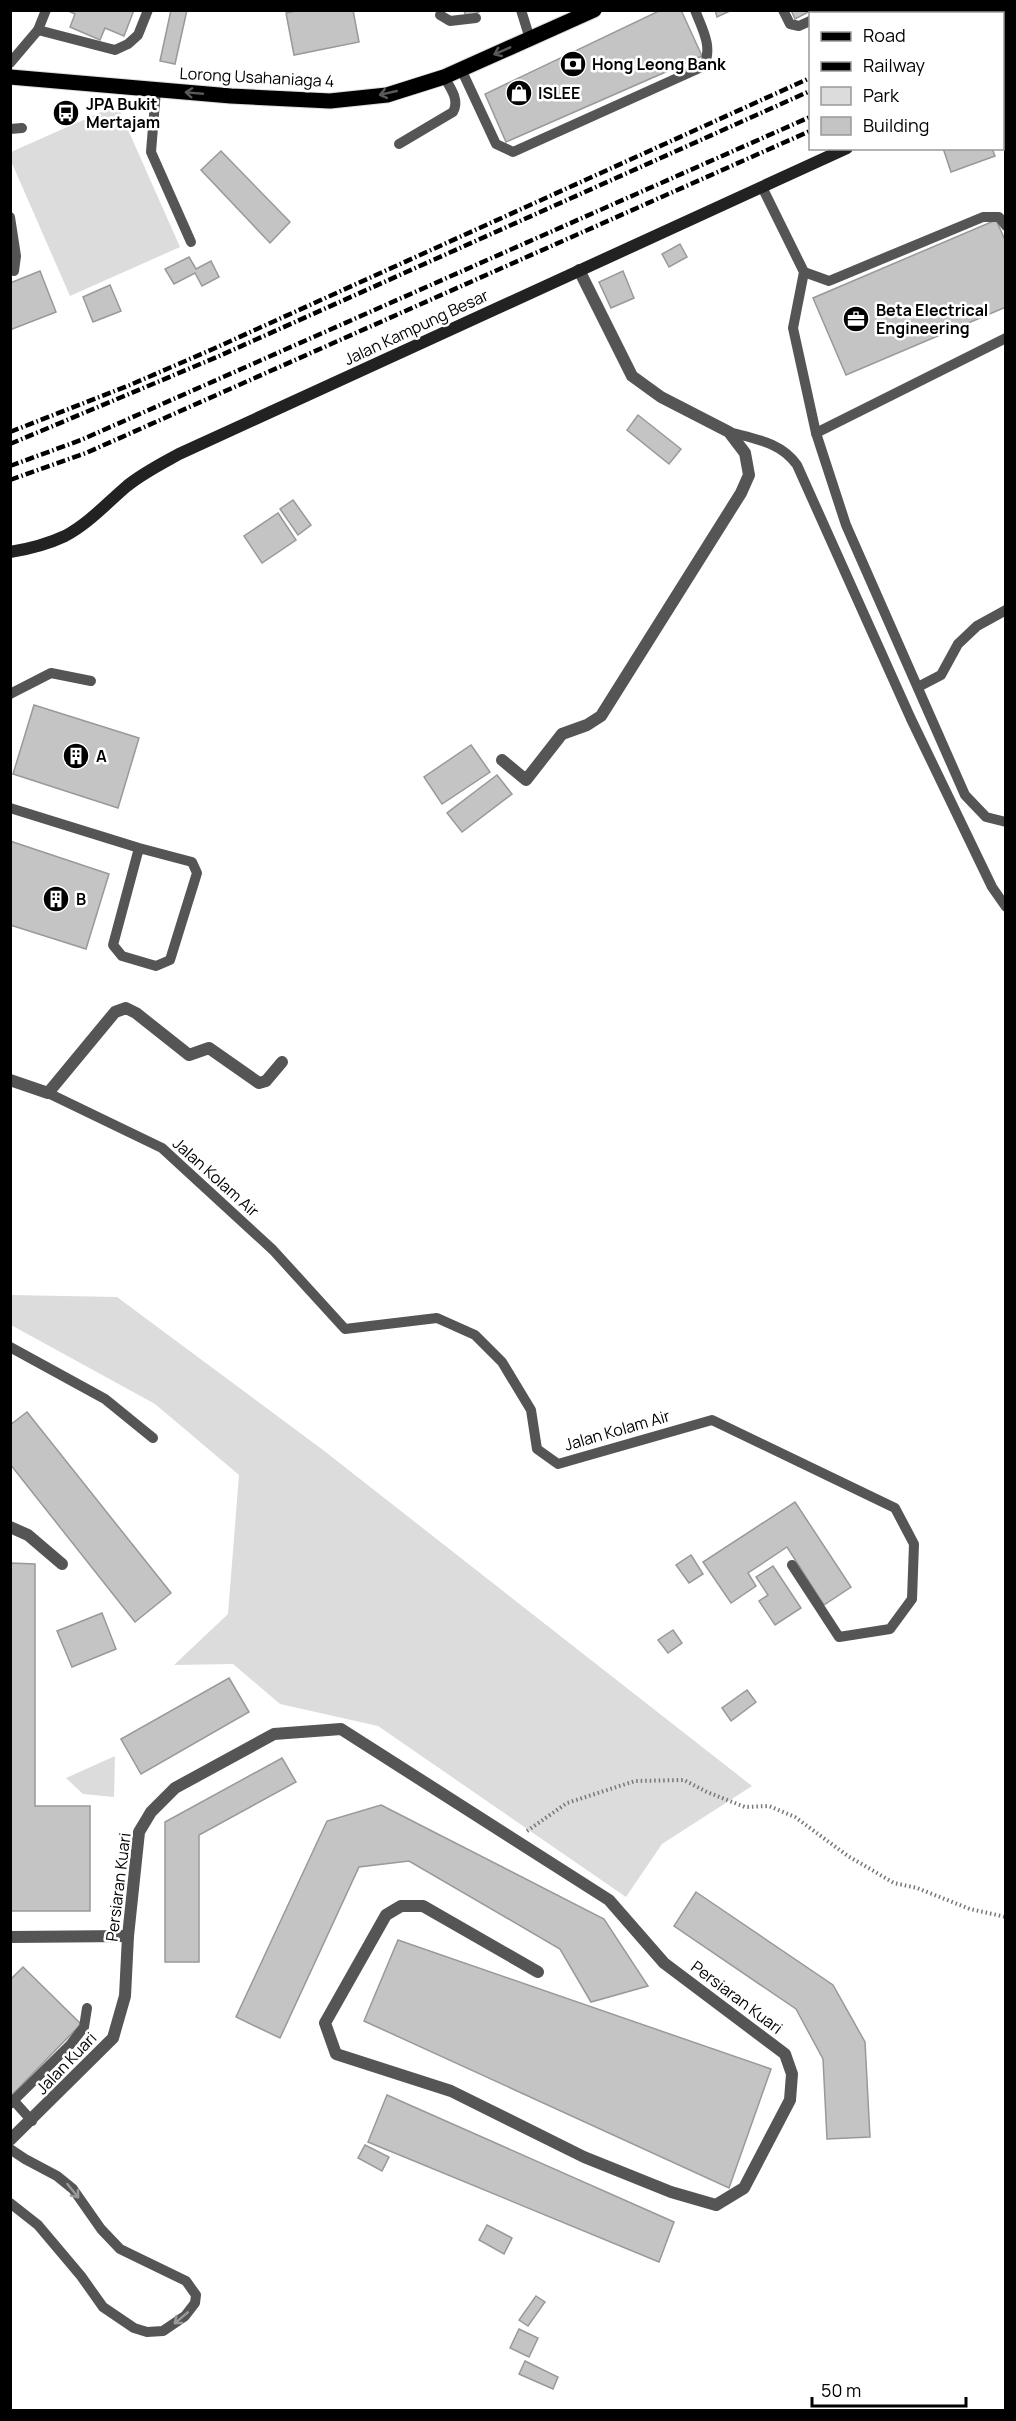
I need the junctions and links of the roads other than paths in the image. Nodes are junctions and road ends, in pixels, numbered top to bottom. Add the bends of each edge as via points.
1 (46, 10) edge
2 (148, 10) edge
3 (521, 10) edge
4 (594, 10) edge
5 (695, 10) edge
6 (783, 10) edge
7 (441, 15) dead end
8 (476, 18) dead end
9 (809, 21) edge
10 (38, 30) junction
11 (530, 39) junction
12 (10, 42) edge
13 (20, 51) junction
14 (10, 63) edge
15 (461, 69) junction
16 (10, 77) edge
17 (444, 77) junction
18 (156, 90) junction
19 (399, 144) dead end
20 (843, 150) edge
21 (762, 187) junction
22 (10, 217) edge
23 (1005, 226) edge
24 (191, 242) dead end
25 (579, 270) junction
26 (15, 271) dead end
27 (804, 272) junction
28 (1005, 338) edge
29 (729, 432) junction
30 (816, 432) junction
31 (10, 552) edge
32 (1005, 610) edge
33 (91, 681) dead end
34 (918, 687) junction
35 (10, 694) edge
36 (502, 760) dead end
37 (10, 808) edge
38 (1005, 822) edge
39 (138, 848) junction
40 (1005, 908) edge
41 (282, 1062) dead end
42 (10, 1080) edge
43 (48, 1093) junction
44 (10, 1347) edge
45 (153, 1438) dead end
46 (10, 1527) edge
47 (62, 1564) dead end
48 (792, 1564) dead end
49 (128, 1936) junction
50 (10, 1937) edge
51 (538, 1972) dead end
52 (125, 1996) joint
53 (87, 2008) dead end
54 (12, 2103) edge
55 (32, 2121) junction
56 (10, 2140) edge
57 (10, 2149) edge
58 (10, 2203) edge

1 - 10 lane
2 - 10 lane via 138,35 115,50
3 - 11 lane
4 - 11 main road, Lorong Usahaniaga 4
5 - 15 lane via 708,43 709,55 704,66 513,152 496,144
6 - 9 lane via 790,24 799,26
7 - 8 lane via 450,21
10 - 13 lane
11 -> 15 main road, Lorong Usahaniaga 4
12 - 13 lane
13 - 14 lane
15 - 17 main road, Lorong Usahaniaga 4
16 - 18 main road, Lorong Usahaniaga 4
17 -> 18 main road, Lorong Usahaniaga 4 via 387,95 330,101
17 - 19 lane via 456,107
18 - 24 lane via 151,152
20 - 21 street, Jalan Kampung Besar
21 - 25 street, Jalan Kampung Besar
21 - 27 lane
22 - 26 lane
23 - 27 lane via 999,217 983,217 830,281
25 - 29 street via 632,376 661,397
25 - 31 street, Jalan Kampung Besar via 179,454 128,485 65,536
27 - 30 lane via 793,328
28 - 30 lane
29 - 36 street via 745,453 749,476 600,716 562,734 526,780
29 - 40 lane via 775,445 789,453 797,465 911,719
30 - 34 lane via 846,525
32 - 34 lane via 977,626 958,644 941,675
33 - 35 lane via 51,673
34 - 38 lane via 965,795 986,818
37 - 39 lane
39 - 39 lane via 192,862 197,873 170,960 156,966 122,956 113,945
41 - 43 street via 266,1081 259,1083 209,1048 189,1055 126,1008 115,1012
42 - 43 street, Jalan Kolam Air
43 - 48 lane, Jalan Kolam Air via 162,1148 273,1250 345,1329 437,1318 475,1335 502,1362 531,1410 537,1449 558,1464 712,1420 895,1508 914,1544 912,1599 890,1629 839,1637
44 - 45 lane via 105,1400
46 - 47 street via 28,1535
49 - 50 street
49 - 51 street, Persiaran Kuari via 139,1832 151,1812 175,1788 274,1734 341,1729 609,1900 664,1963 785,2054 792,2074 790,2100 744,2188 716,2205 671,2192 584,2157 451,2091 336,2054 326,2023 386,1915 401,1906 423,1906
49 - 52 street, Persiaran Kuari
52 - 55 street, Jalan Kuari via 113,2038
53 - 54 lane via 84,2027 77,2036
54 - 55 lane
55 - 56 street, Jalan Kuari
57 -> 58 lane via 73,2189 120,2249 186,2281 196,2295 195,2303 185,2316 163,2331 134,2328 103,2307 38,2225

